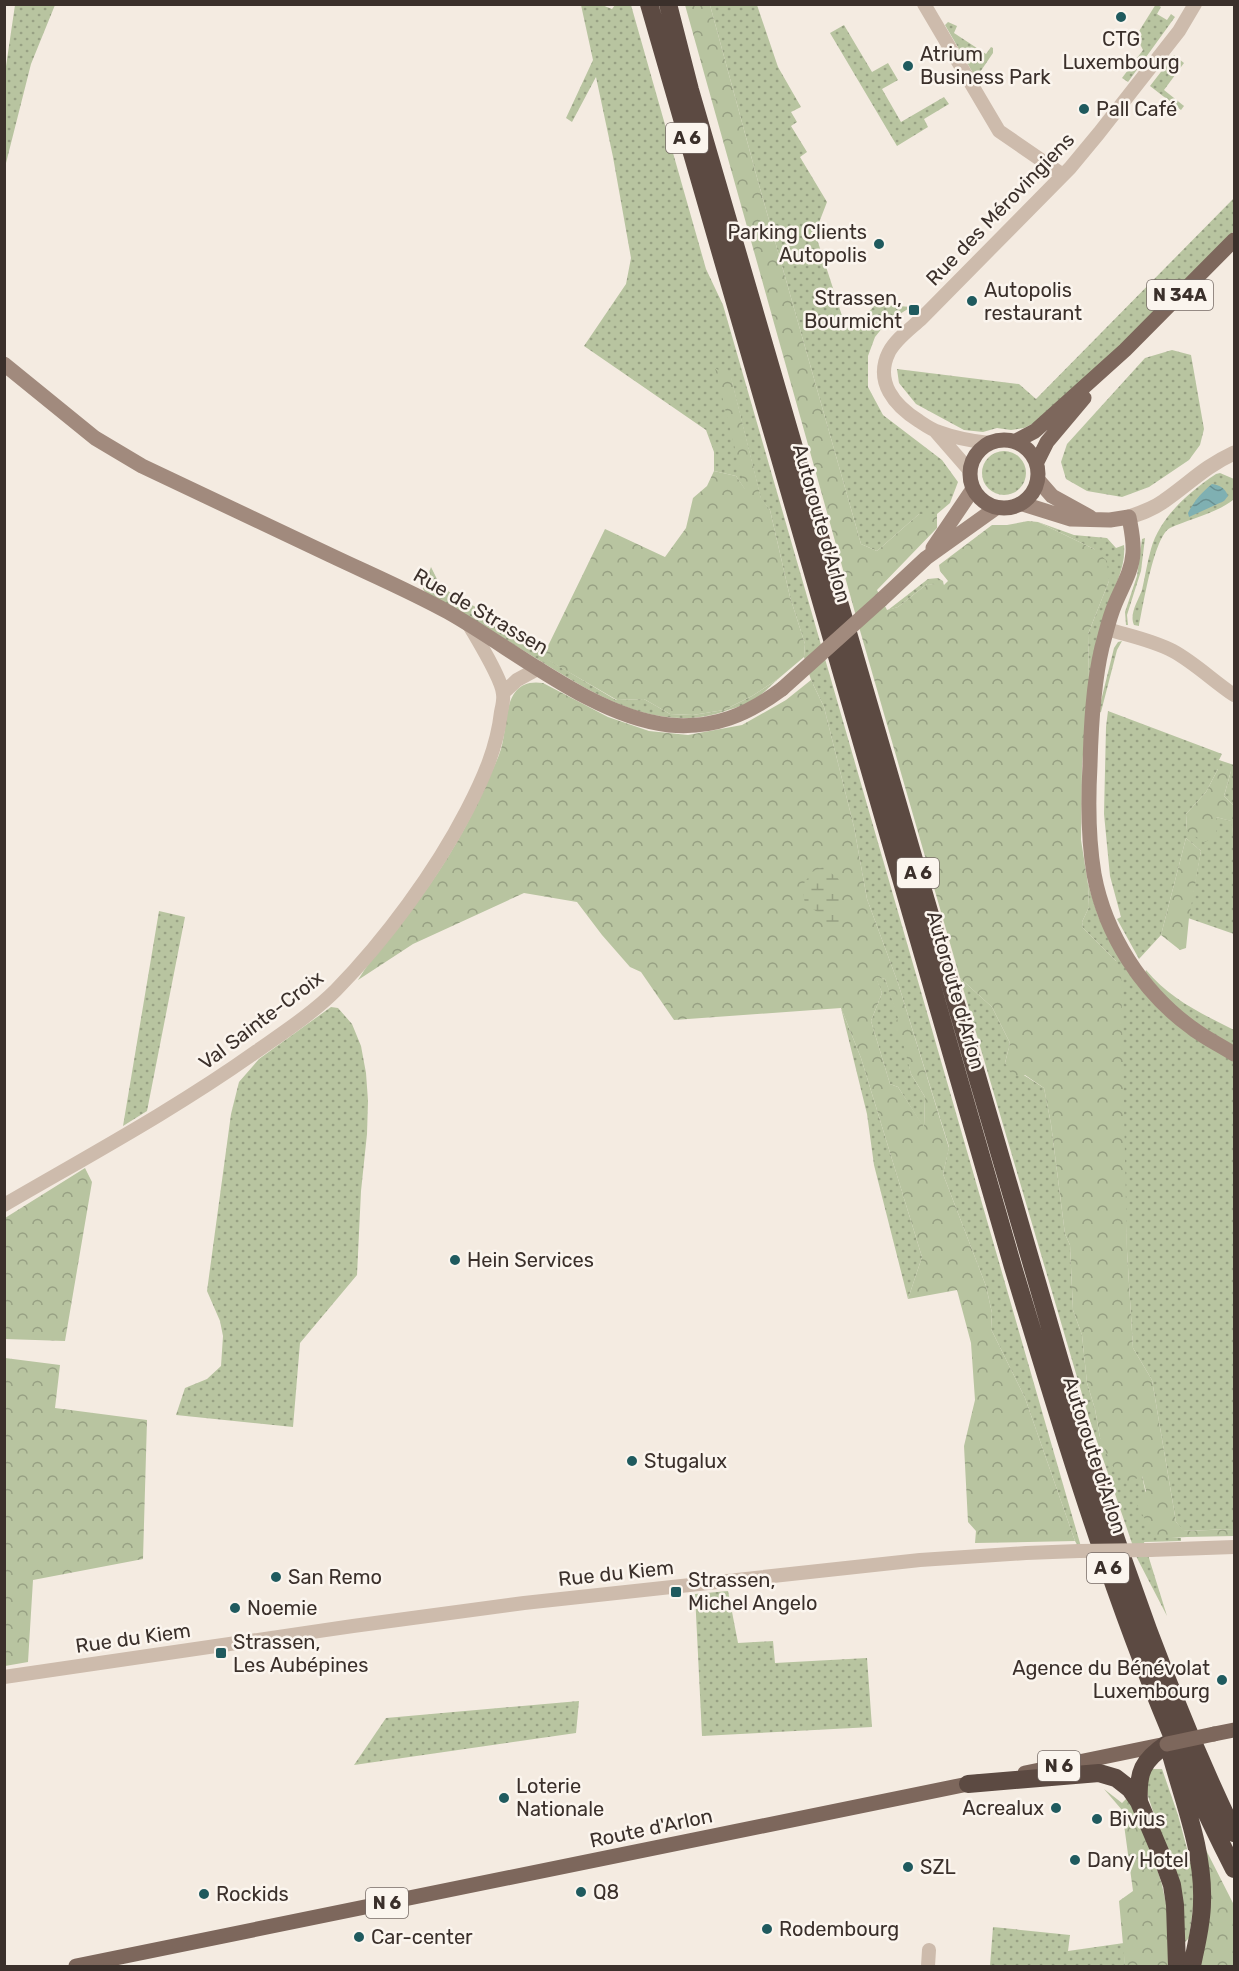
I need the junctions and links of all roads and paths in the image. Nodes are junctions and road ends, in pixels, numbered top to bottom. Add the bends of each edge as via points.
1 (649, 4) edge
2 (668, 4) edge
3 (924, 4) edge
4 (1195, 4) edge
5 (1063, 175) junction
6 (1234, 240) edge
7 (1125, 350) junction
8 (4, 364) edge
9 (936, 432) junction
10 (1016, 441) junction
11 (989, 443) junction
12 (1234, 453) edge
13 (1037, 462) junction
14 (970, 471) junction
15 (1038, 480) junction
16 (973, 489) junction
17 (1023, 504) junction
18 (996, 508) junction
19 (1129, 517) junction
20 (1093, 519) junction
21 (926, 558) junction
22 (470, 625) junction
23 (1107, 629) junction
24 (539, 668) junction
25 (503, 693) junction
26 (1234, 695) edge
27 (1234, 1054) edge
28 (4, 1204) edge
29 (1234, 1547) edge
30 (4, 1677) edge
31 (1156, 1696) junction
32 (1234, 1730) edge
33 (1155, 1749) junction
34 (968, 1784) junction
35 (1139, 1802) junction
36 (1234, 1833) edge
37 (1234, 1869) edge
38 (929, 1950) dead end
39 (76, 1966) edge
40 (928, 1966) edge
41 (1177, 1966) edge
42 (1192, 1966) edge

1 - 31 highway, Autoroute d'Arlon / A 6 via 1020,1290 1088,1510
2 - 36 highway, Autoroute d'Arlon / A 6 via 1078,1423 1156,1652
3 - 5 street via 999,131
4 - 5 street, Rue des Mérovingiens via 1179,31
5 - 9 street, Rue des Mérovingiens via 889,351 884,378 888,392 906,413
6 - 7 main road, N 34A
7 - 10 main road, N 34A via 1035,431
7 - 13 main road, N 34A via 1047,442
8 - 22 main road, Rue de Strassen via 95,438 125,457
9 - 11 street, Rue des Mérovingiens
9 - 14 street, Rue des Mérovingiens
10 - 11 main road
10 - 13 main road
11 - 14 main road via 975,455
12 - 19 street via 1209,466 1163,502
13 - 15 main road
14 - 16 main road
15 - 17 main road
15 - 20 main road via 1052,496
16 - 18 main road
16 - 21 main road, Rue de Strassen
17 - 18 main road
17 - 20 main road via 1071,519
18 - 21 main road, Rue de Strassen
19 - 20 main road
19 - 23 main road via 1132,561
21 - 24 main road, Rue de Strassen, bridge via 782,689 760,705 711,724 668,725 642,720 582,695
22 - 24 main road, Rue de Strassen
22 - 25 street
23 - 26 street via 1174,652
23 - 27 main road via 1095,692 1089,789 1090,841 1099,894 1114,934 1145,983 1191,1028
24 - 25 street
25 - 28 street, Val Sainte-Croix via 491,759 460,824 410,902 337,988 270,1042 190,1096
29 - 30 street, Rue du Kiem, bridge via 920,1560 536,1602
31 - 37 highway, Autoroute d'Arlon / A 6
31 - 42 highway via 1201,1873 1201,1925
32 - 33 main road, Route d'Arlon / N 6, bridge
33 - 34 main road, Route d'Arlon / N 6
33 - 35 highway via 1141,1771
34 - 35 highway via 1099,1773 1116,1778
34 - 39 main road, Route d'Arlon / N 6
35 - 41 highway via 1172,1885
38 - 40 street

